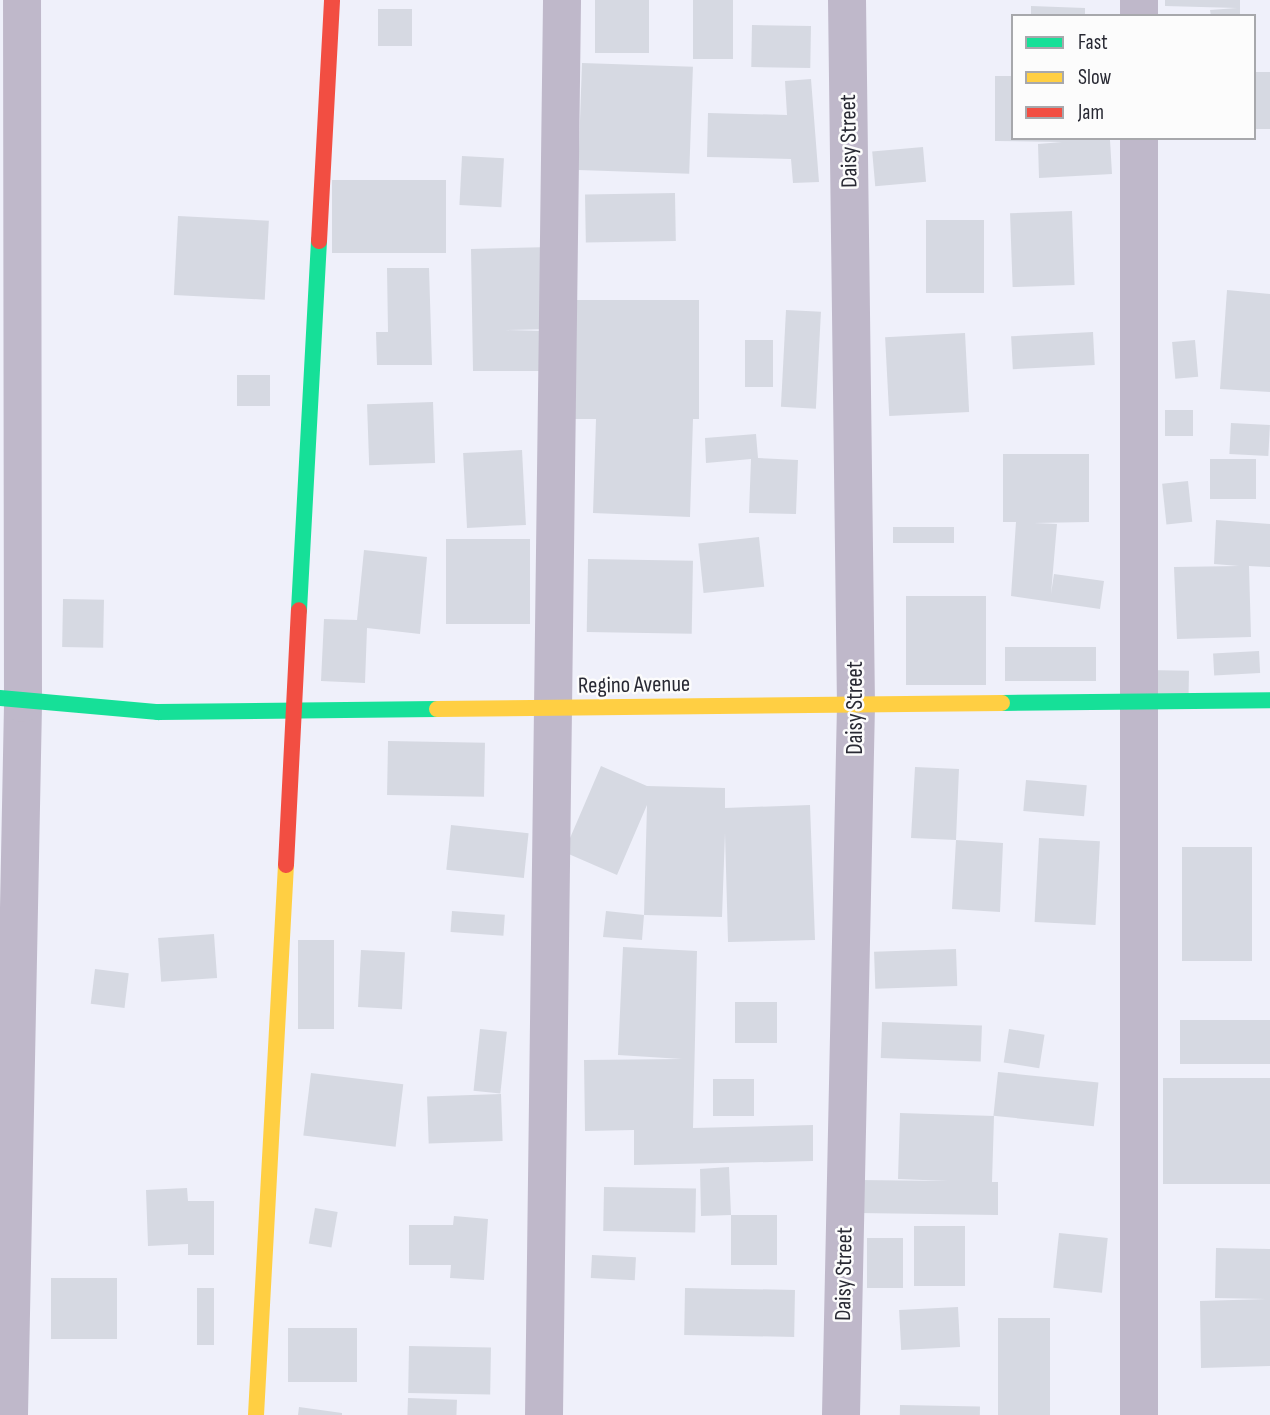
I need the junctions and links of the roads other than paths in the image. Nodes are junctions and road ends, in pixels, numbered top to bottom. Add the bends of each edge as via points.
1 (22, 0) edge
2 (332, 0) edge
3 (562, 0) edge
4 (847, 0) edge
5 (1139, 140) edge
6 (1270, 700) edge
7 (12, 701) edge
8 (1141, 702) junction
9 (856, 706) junction
10 (555, 708) junction
11 (291, 710) junction
12 (9, 1415) edge
13 (256, 1415) edge
14 (544, 1415) edge
15 (841, 1415) edge
16 (1139, 1415) edge

1 - 7 street
2 - 11 street
3 - 10 street
4 - 9 street, Daisy Street
5 - 8 street
6 - 8 street, Regino Avenue
7 - 11 street, Regino Avenue via 158,712
7 - 12 street
8 - 9 street, Regino Avenue
8 - 16 street
9 - 10 street, Regino Avenue
9 - 15 street, Daisy Street
10 - 11 street, Regino Avenue
10 - 14 street
11 - 13 street

